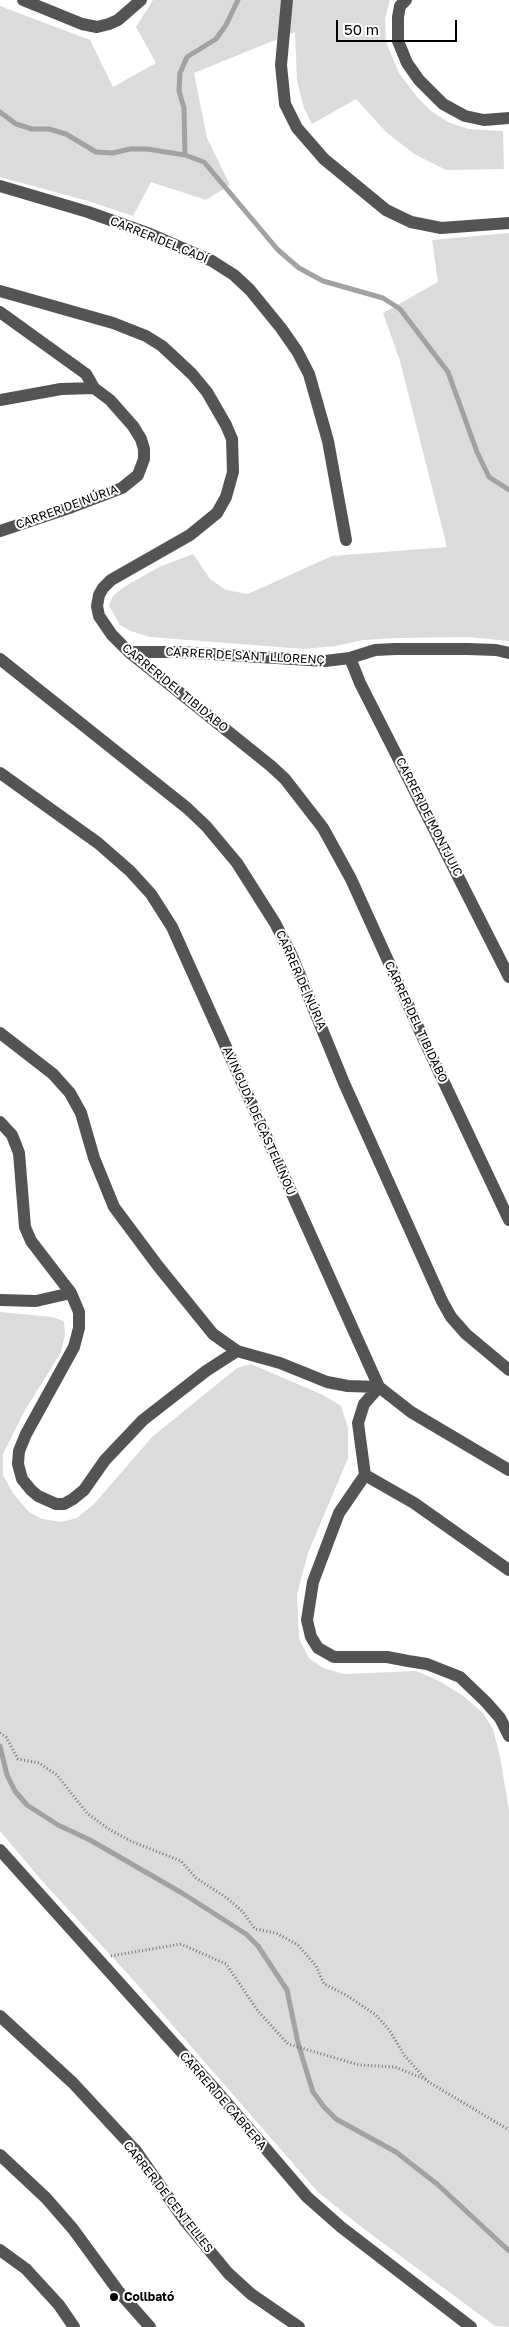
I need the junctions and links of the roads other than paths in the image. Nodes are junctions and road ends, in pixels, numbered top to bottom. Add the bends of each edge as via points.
1 (23, 0) edge
2 (141, 0) edge
3 (287, 0) edge
4 (406, 0) edge
5 (509, 118) edge
6 (0, 186) edge
7 (509, 223) edge
8 (0, 291) edge
9 (0, 312) edge
10 (94, 388) junction
11 (0, 400) edge
12 (0, 531) edge
13 (346, 540) dead end
14 (129, 652) junction
15 (509, 653) edge
16 (350, 658) junction
17 (0, 659) edge
18 (0, 773) edge
19 (509, 977) edge
20 (0, 1033) edge
21 (0, 1122) edge
22 (509, 1220) edge
23 (71, 1293) junction
24 (0, 1300) edge
25 (237, 1351) junction
26 (509, 1370) edge
27 (380, 1387) junction
28 (509, 1470) edge
29 (365, 1475) junction
30 (509, 1570) edge
31 (509, 1736) edge
32 (0, 1850) edge
33 (0, 2016) edge
34 (0, 2155) edge
35 (0, 2250) edge
36 (74, 2327) edge
37 (150, 2327) edge
38 (300, 2327) edge
39 (471, 2327) edge

1 - 2 street via 82,24 97,26 118,20
3 - 7 street via 281,65 285,104 297,128 324,159 386,210 411,222 441,228
4 - 5 street via 400,6 398,41 407,63 419,80 443,104 465,116 484,120
6 - 13 street, CARRER DEL CADÍ via 150,234 212,261 250,290 292,343 309,374 328,441
8 - 14 street, CARRER DEL TIBIDABO via 113,323 162,346 207,392 232,439 232,483 217,513 190,535 126,571 103,588 97,606 99,616
9 - 10 street, CARRER DE NÚRIA via 86,374
10 - 11 street via 60,388
10 - 12 street, CARRER DE NÚRIA via 122,413 141,439 144,459 138,475 109,494
14 - 16 street, CARRER DE SANT LLORENÇ via 325,661
14 - 22 street, CARRER DEL TIBIDABO via 271,766 323,828 352,879
15 - 16 street, CARRER DE SANT LLORENÇ via 468,649 394,649 375,650
16 - 19 street, CARRER DE MONTJUIC via 360,684
17 - 26 street, CARRER DE NÚRIA via 187,808 220,841 246,877 292,956 344,1083 442,1301 466,1334
18 - 27 street, AVINGUDA DE CASTELLNOU via 98,842 151,894 172,927
20 - 25 street via 53,1074 70,1093 81,1113 94,1158 114,1207 213,1334
21 - 23 street via 12,1135 19,1153 25,1227 31,1241
23 - 24 street via 36,1301
23 - 25 street via 79,1312 74,1347 26,1434 18,1464 22,1479 31,1490 56,1504 64,1504 84,1490 105,1460 143,1420
25 - 27 street via 280,1363 327,1382
27 - 28 street, AVINGUDA DE CASTELLNOU via 396,1402
27 - 29 street via 364,1404 358,1423
29 - 30 street via 414,1503
29 - 31 street via 339,1513 318,1568 307,1620 311,1637 318,1648 334,1657 387,1657 427,1664 460,1677 491,1707
32 - 39 street, CARRER DE CABRERA via 307,2197
33 - 38 street, CARRER DE CENTELLES via 73,2083 136,2151 183,2218 228,2273 251,2294
34 - 37 street via 73,2228 119,2292
35 - 36 street via 26,2269

